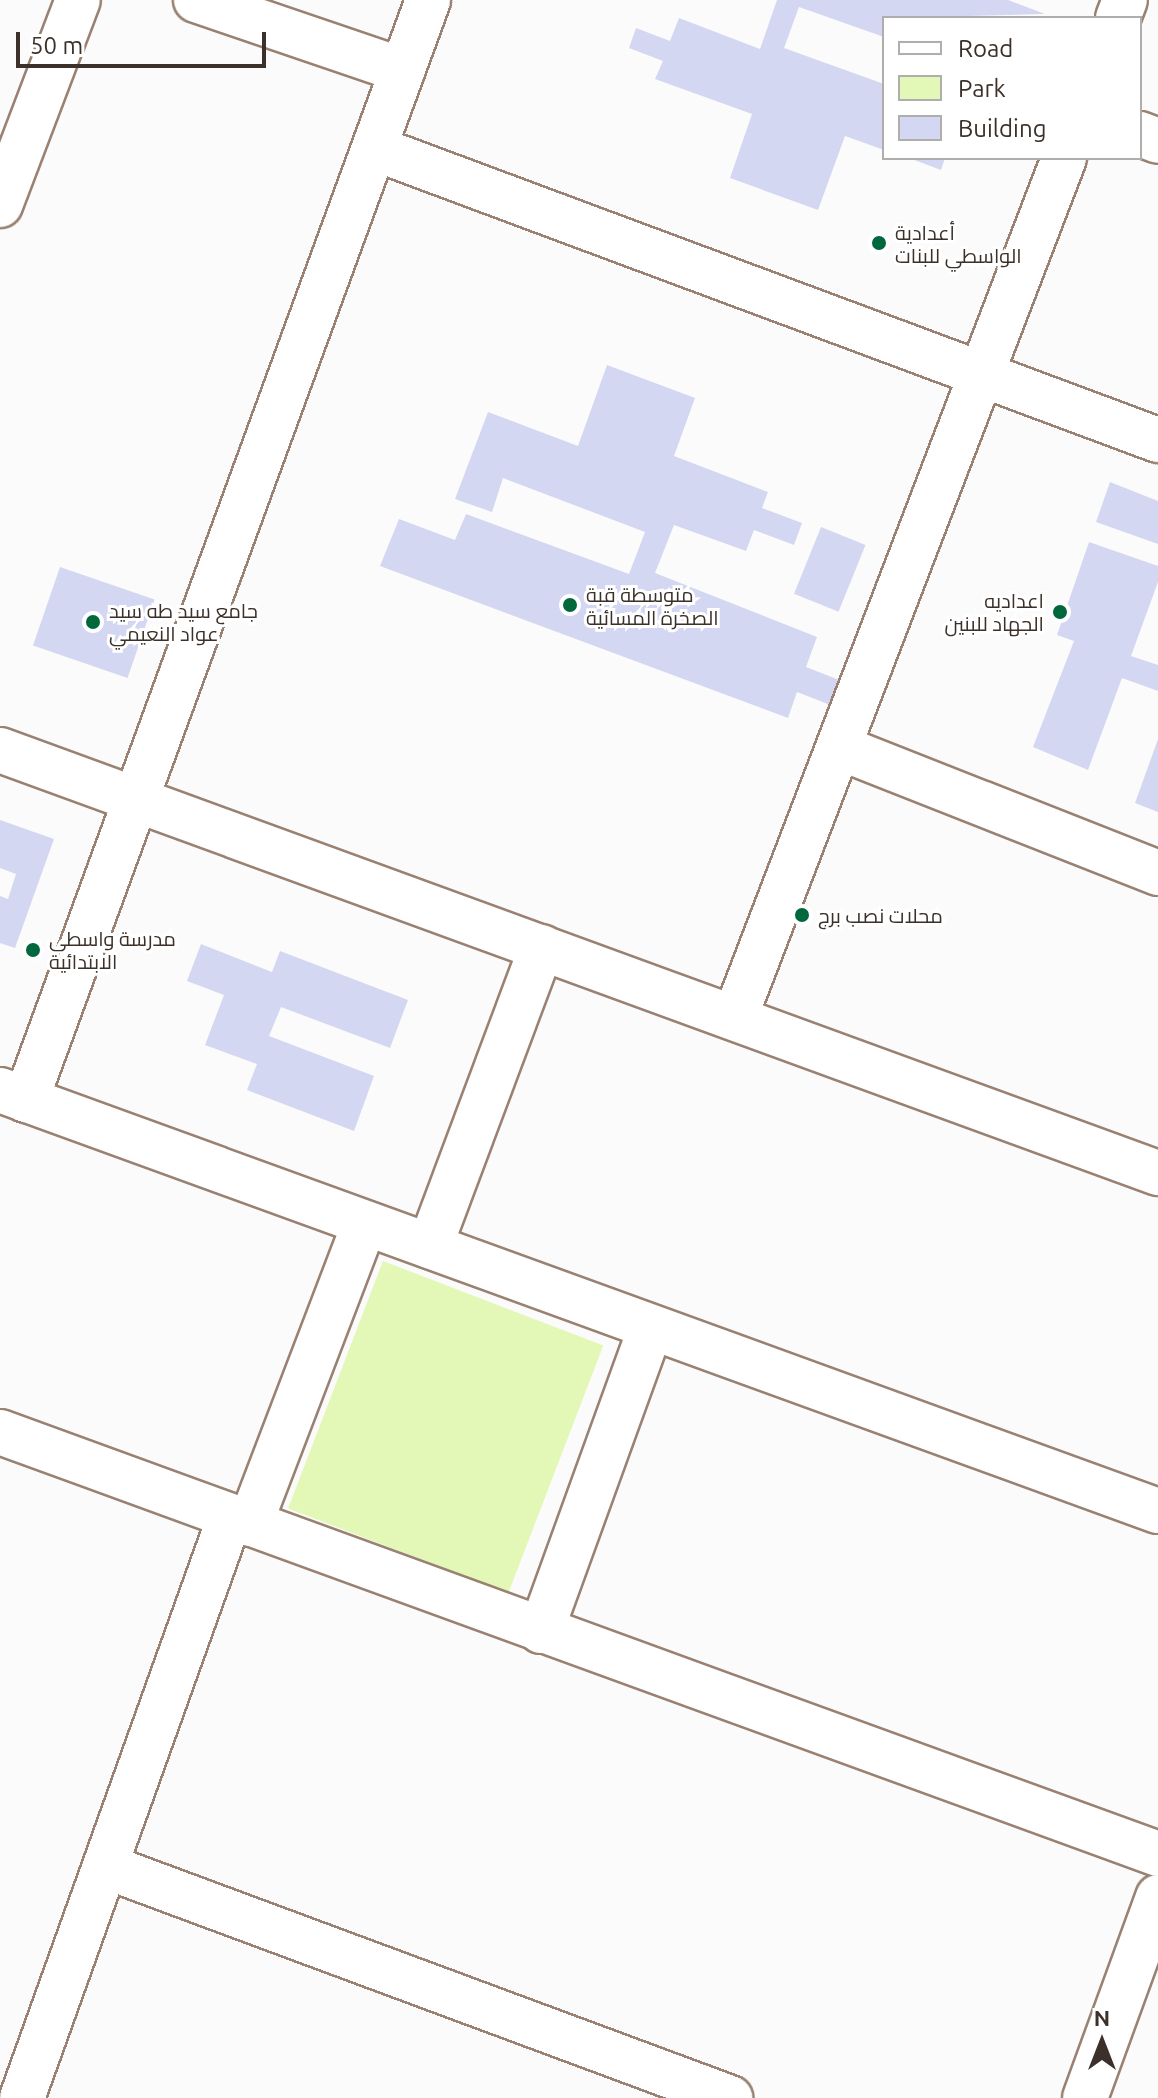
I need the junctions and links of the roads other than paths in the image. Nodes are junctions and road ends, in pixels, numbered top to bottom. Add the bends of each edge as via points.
1 (78, 0) edge
2 (196, 0) edge
3 (428, 0) edge
4 (402, 70) junction
5 (374, 148) junction
6 (1063, 160) edge
7 (0, 205) edge
8 (982, 372) junction
9 (1158, 440) edge
10 (841, 748) junction
11 (0, 750) edge
12 (136, 799) junction
13 (1158, 873) edge
14 (542, 947) junction
15 (735, 1017) junction
16 (13, 1095) edge
17 (1158, 1173) edge
18 (365, 1223) junction
19 (430, 1246) junction
20 (651, 1327) junction
21 (0, 1432) edge
22 (1158, 1511) edge
23 (240, 1520) junction
24 (541, 1631) junction
25 (1158, 1854) edge
26 (105, 1866) junction
27 (1158, 1897) edge
28 (22, 2098) edge
29 (730, 2098) edge
30 (1085, 2098) edge

1 - 7 street
2 - 4 street
3 - 4 street
4 - 5 street
5 - 8 street
5 - 12 street
6 - 8 street
8 - 9 street
8 - 10 street
10 - 13 street
10 - 15 street
11 - 12 street
12 - 14 street
12 - 16 street
14 - 15 street
14 - 19 street
15 - 17 street
16 - 18 street
18 - 19 street
18 - 23 street
19 - 20 street
20 - 22 street
20 - 24 street
21 - 23 street
23 - 24 street
23 - 26 street
24 - 25 street
26 - 28 street
26 - 29 street
27 - 30 street

